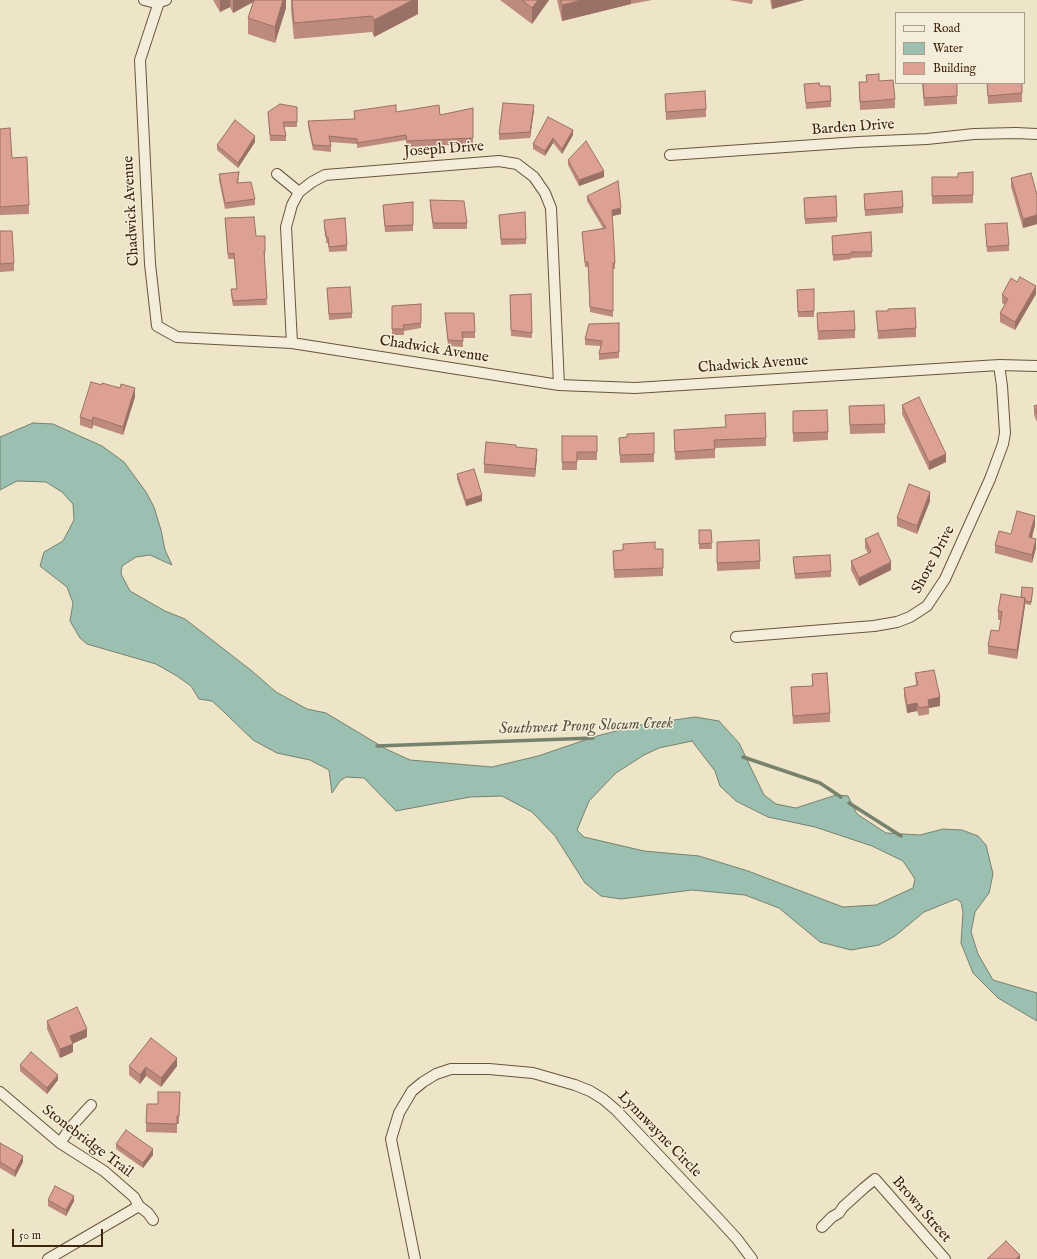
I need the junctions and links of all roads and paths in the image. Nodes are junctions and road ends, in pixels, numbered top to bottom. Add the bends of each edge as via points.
1 (144, 0) edge
2 (162, 1) edge
3 (1037, 134) edge
4 (670, 155) dead end
5 (276, 174) dead end
6 (299, 192) junction
7 (292, 343) junction
8 (999, 365) junction
9 (1037, 366) edge
10 (559, 385) junction
11 (736, 637) dead end
12 (0, 1092) edge
13 (91, 1105) dead end
14 (60, 1143) junction
15 (139, 1206) junction
16 (153, 1220) dead end
17 (822, 1227) dead end
18 (48, 1259) edge
19 (415, 1259) edge
20 (752, 1259) edge
21 (945, 1259) edge

1 - 2 street
2 - 7 street, Chadwick Avenue via 140,60 150,264 157,326 177,337
3 - 4 street, Barden Drive via 974,134
5 - 6 street
6 - 7 street, Joseph Drive via 292,205 286,228
6 - 10 street, Joseph Drive via 326,175 499,161 517,164 534,177 551,208
7 - 10 street, Chadwick Avenue
8 - 9 street, Chadwick Avenue
8 - 10 street, Chadwick Avenue via 635,388
8 - 11 street, Shore Drive via 1005,433 1003,444 945,579 927,606 897,622
12 - 14 street, Stonebridge Trail
13 - 14 street
14 - 15 street, Stonebridge Trail via 104,1171 134,1197
15 - 16 street, Stonebridge Trail
15 - 18 street
17 - 21 street, Brown Street via 875,1179
19 - 20 street, Lynnwayne Circle via 391,1139 399,1113 412,1090 436,1074 451,1069 533,1073 575,1085 603,1099 715,1215

